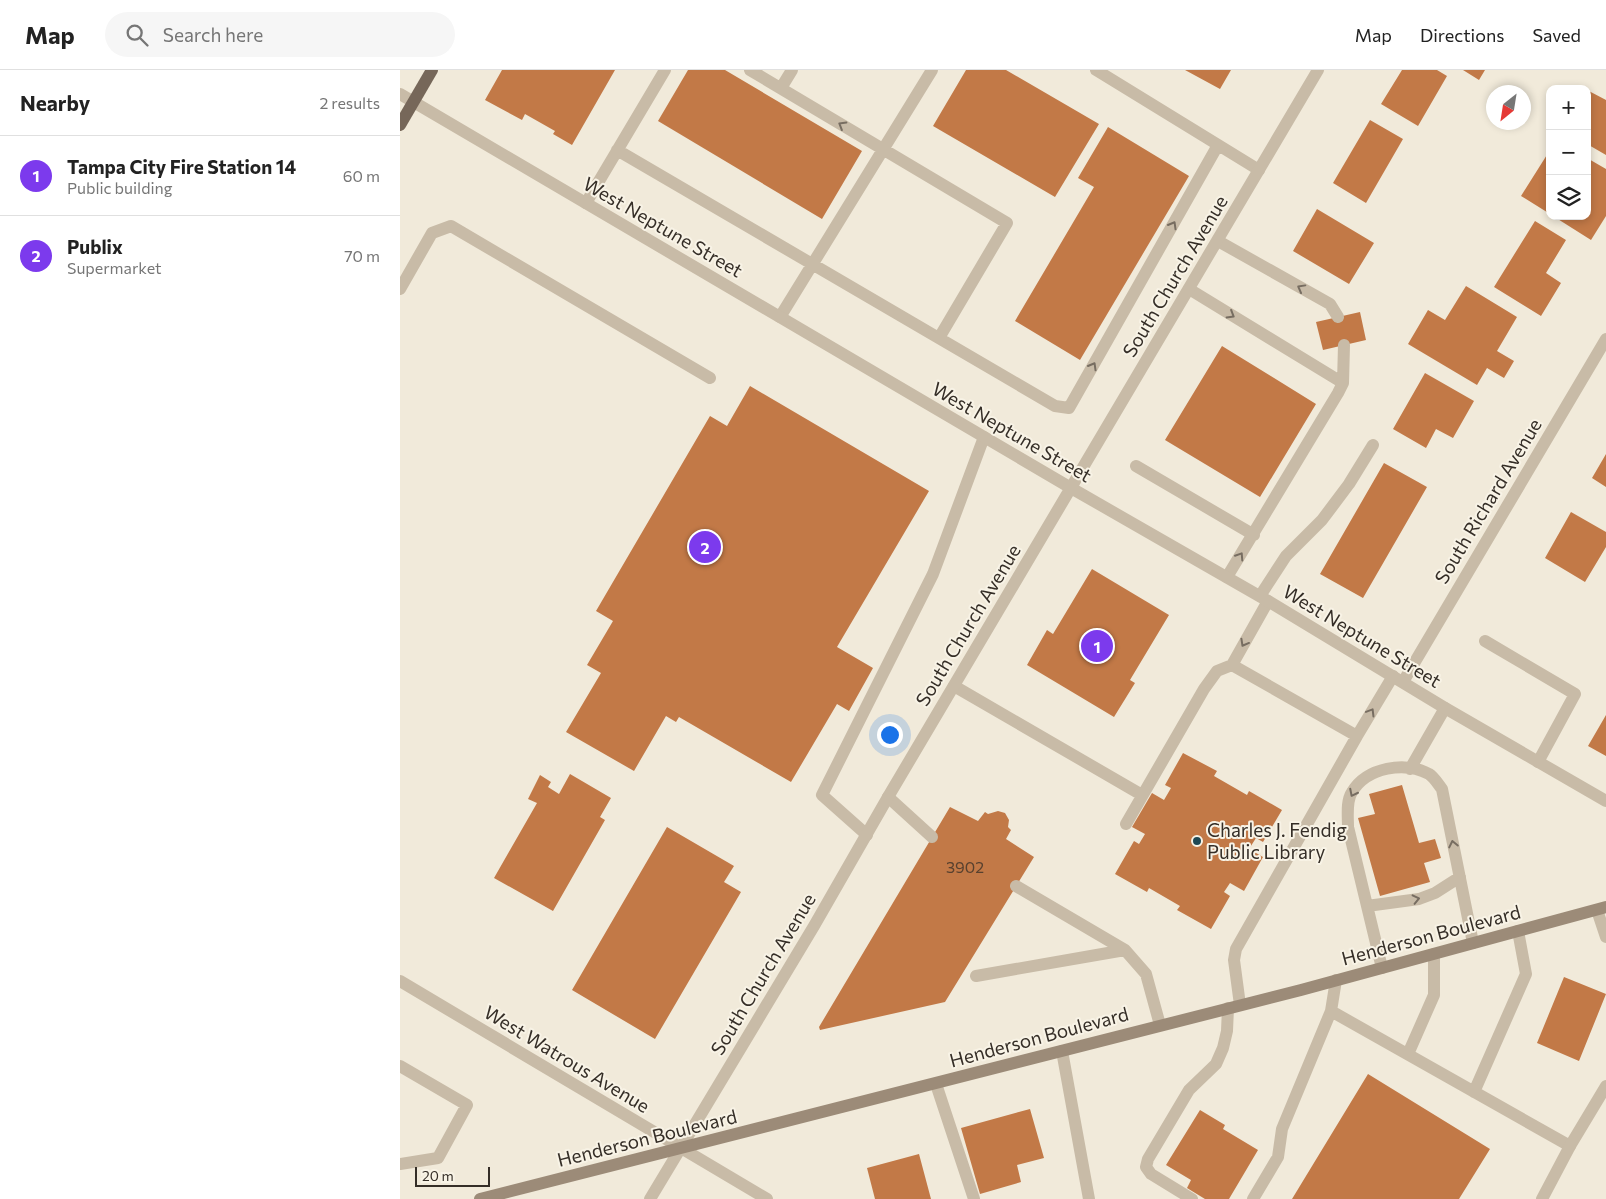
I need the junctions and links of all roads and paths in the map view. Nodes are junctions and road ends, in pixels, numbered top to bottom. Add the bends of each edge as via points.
1 (432, 70) edge
2 (665, 70) edge
3 (750, 70) edge
4 (792, 70) edge
5 (932, 70) edge
6 (1096, 70) edge
7 (1318, 70) edge
8 (781, 88) junction
9 (400, 94) edge
10 (414, 102) junction
11 (400, 125) edge
12 (1218, 145) junction
13 (618, 150) junction
14 (884, 150) junction
15 (1259, 170) junction
16 (586, 203) junction
17 (1218, 241) junction
18 (813, 265) junction
19 (400, 289) edge
20 (1189, 290) junction
21 (780, 317) junction
22 (1338, 317) dead end
23 (939, 338) junction
24 (1606, 339) edge
25 (1344, 345) dead end
26 (710, 378) dead end
27 (1343, 382) junction
28 (984, 437) junction
29 (1373, 445) dead end
30 (1136, 466) dead end
31 (1071, 488) junction
32 (1254, 535) junction
33 (1227, 577) junction
34 (1264, 598) junction
35 (1485, 641) dead end
36 (1232, 665) junction
37 (1398, 679) junction
38 (954, 686) junction
39 (1445, 708) junction
40 (1357, 736) junction
41 (1538, 762) junction
42 (1410, 769) junction
43 (1142, 795) junction
44 (888, 797) junction
45 (1606, 801) edge
46 (1126, 824) dead end
47 (867, 835) junction
48 (932, 837) dead end
49 (1460, 877) junction
50 (1016, 886) dead end
51 (1368, 906) junction
52 (1601, 909) edge
53 (1518, 931) junction
54 (1606, 937) edge
55 (1473, 943) junction
56 (1125, 950) junction
57 (1434, 954) junction
58 (1382, 968) junction
59 (976, 976) dead end
60 (1336, 980) junction
61 (400, 981) edge
62 (1240, 1005) junction
63 (1228, 1008) junction
64 (1330, 1011) junction
65 (1160, 1025) junction
66 (1062, 1051) junction
67 (1408, 1054) junction
68 (400, 1066) edge
69 (936, 1084) junction
70 (1606, 1086) edge
71 (1474, 1092) junction
72 (1570, 1146) junction
73 (681, 1148) junction
74 (400, 1164) edge
75 (480, 1199) edge
76 (650, 1199) edge
77 (767, 1199) edge
78 (974, 1199) edge
79 (1089, 1199) edge
80 (1192, 1199) edge
81 (1253, 1199) edge
82 (1542, 1199) edge

1 - 10 main road
2 - 13 street
3 - 8 street
4 - 8 street
5 - 14 street
6 - 12 street
7 - 15 street, South Church Avenue
14 -> 8 street
9 - 10 street, West Neptune Street
10 - 11 main road
10 - 16 street, West Neptune Street
12 - 15 street
23 -> 12 street via 1055,406 1069,408
13 - 16 street
13 - 18 street
14 - 18 street
14 - 23 street via 1007,223
15 - 17 street, South Church Avenue
16 - 21 street, West Neptune Street
17 - 20 street, South Church Avenue
22 -> 17 street via 1330,304
18 - 21 street
18 - 23 street
19 - 26 street via 432,233 451,226
20 -> 27 street
20 - 31 street, South Church Avenue
21 - 28 street, West Neptune Street
24 - 37 street, South Richard Avenue
25 - 27 street
27 - 32 street
28 - 31 street, West Neptune Street
28 - 47 street via 933,574 822,795
29 - 34 street via 1322,520 1286,556
30 - 32 street
31 - 33 street, West Neptune Street
31 - 38 street, South Church Avenue
33 -> 32 street
33 - 34 street, West Neptune Street
34 -> 36 street
34 - 37 street, West Neptune Street
35 - 41 street via 1576,694
36 - 40 street
36 - 43 street via 1217,671
37 - 39 street, West Neptune Street
40 -> 37 street, South Richard Avenue
38 - 43 street
38 - 44 street, South Church Avenue
39 - 41 street, West Neptune Street
39 - 42 street
40 - 62 street, South Richard Avenue via 1236,949 1234,960
41 - 45 street, West Neptune Street
49 -> 42 street via 1442,789 1430,775
42 -> 51 street via 1393,767 1373,773 1351,794 1348,826
43 - 46 street
44 - 47 street, South Church Avenue
44 - 48 street
47 - 73 street, South Church Avenue
51 -> 49 street via 1419,899
49 - 55 street
50 - 56 street
51 - 58 street
52 - 53 main road, Henderson Boulevard
52 - 54 street
53 - 55 main road, Henderson Boulevard
53 - 71 street via 1526,974
55 - 57 main road, Henderson Boulevard
56 - 59 street
56 - 65 street via 1146,974
57 - 58 main road, Henderson Boulevard
57 - 67 street via 1434,995
58 - 60 main road, Henderson Boulevard
60 - 62 main road, Henderson Boulevard
60 - 64 street
61 - 73 street, West Watrous Avenue
62 - 63 main road, Henderson Boulevard
63 - 65 main road, Henderson Boulevard
63 - 80 street via 1227,1031 1216,1064 1189,1090 1146,1167 1151,1174
64 - 67 street
64 - 81 street via 1282,1129 1278,1157
65 - 66 main road, Henderson Boulevard
66 - 69 main road, Henderson Boulevard
66 - 79 street
67 - 71 street
68 - 74 street via 467,1106 438,1158
69 - 73 main road, Henderson Boulevard
69 - 78 street
70 - 72 street
71 - 72 street
72 - 82 street
73 - 75 main road, Henderson Boulevard
73 - 76 street, South Church Avenue
73 - 77 street, West Watrous Avenue

